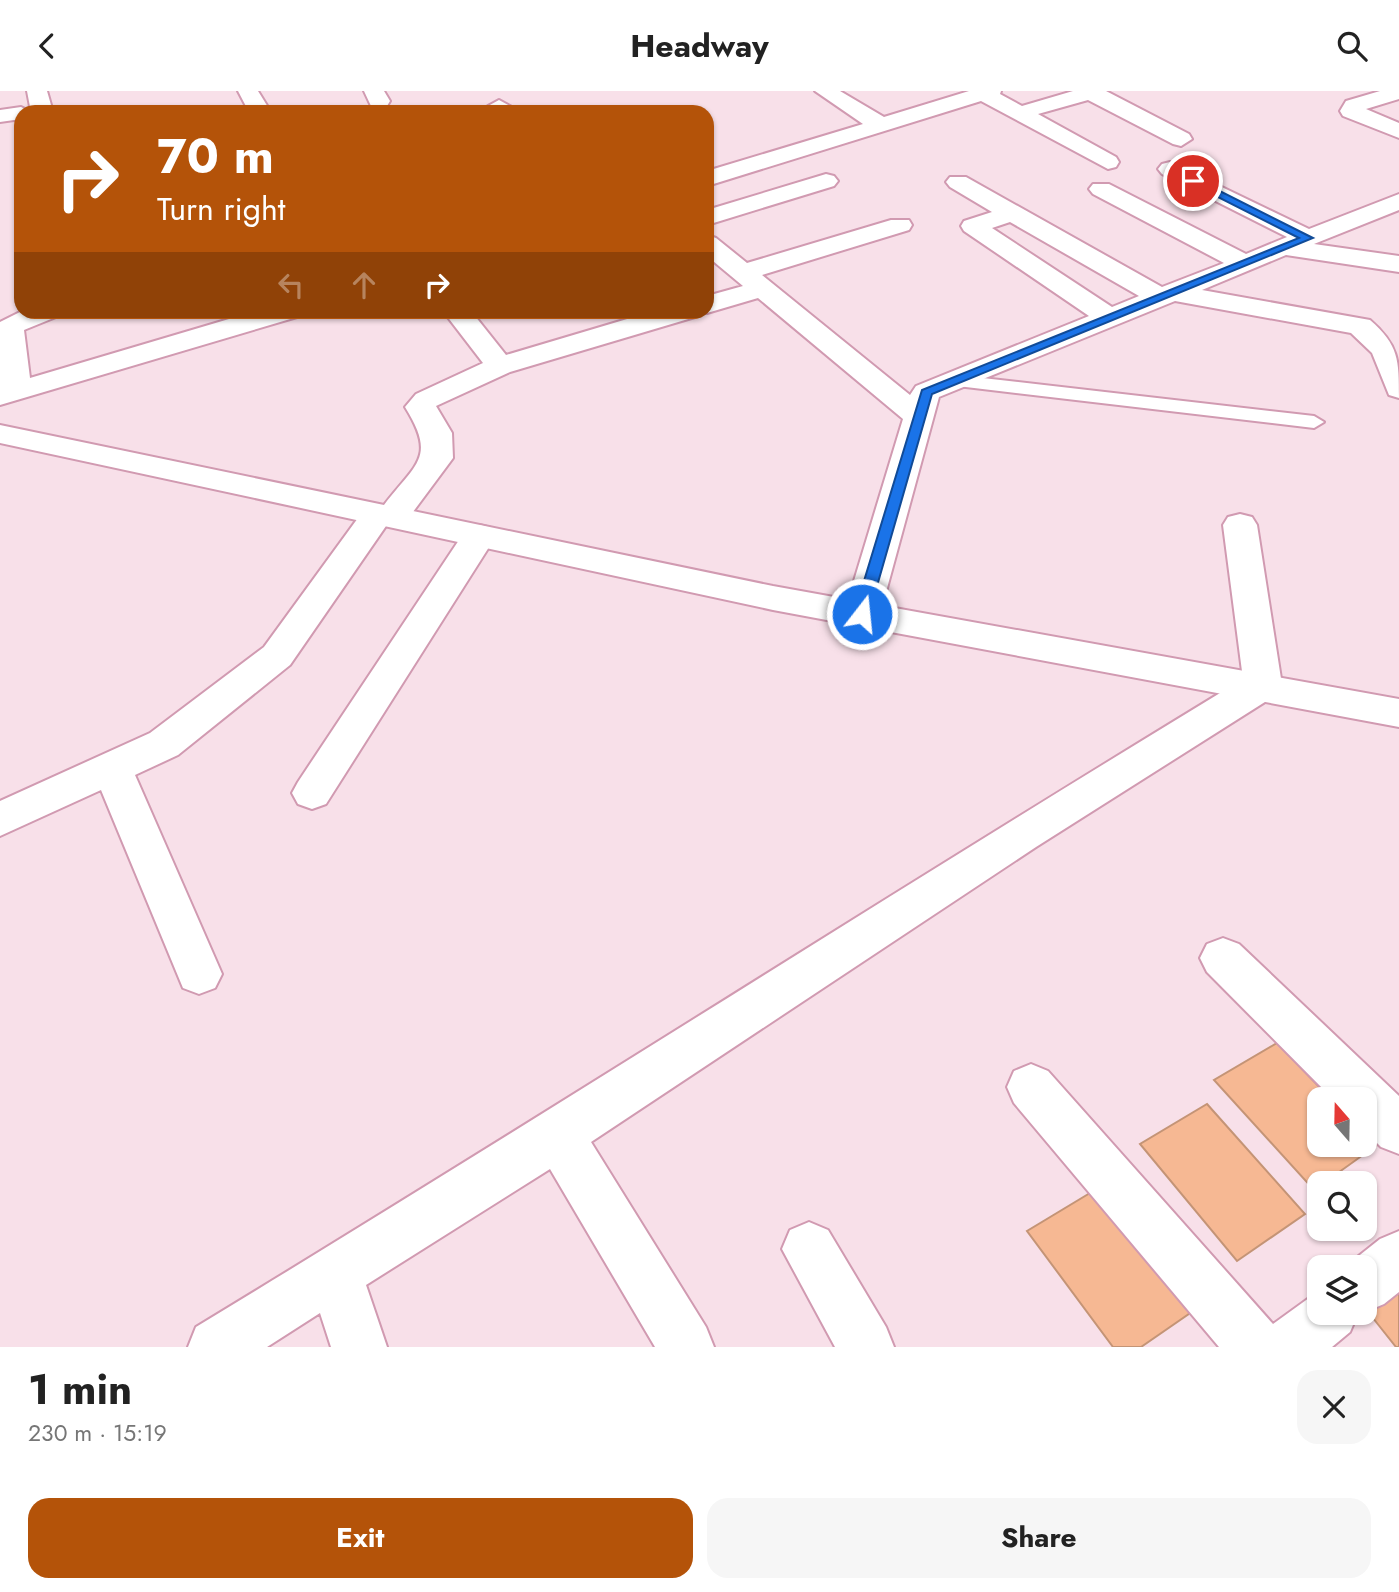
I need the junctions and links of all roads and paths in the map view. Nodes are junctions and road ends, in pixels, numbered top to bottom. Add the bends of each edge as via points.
1 (825, 91) edge
2 (987, 92) edge
3 (1093, 92) edge
4 (1399, 92) edge
5 (1018, 113) junction
6 (881, 125) junction
7 (1399, 131) edge
8 (1181, 139) dead end
9 (1108, 162) dead end
10 (1170, 169) dead end
11 (714, 177) edge
12 (826, 181) dead end
13 (958, 182) dead end
14 (1101, 189) dead end
15 (1399, 201) edge
16 (1012, 212) junction
17 (714, 216) edge
18 (900, 225) dead end
19 (1296, 243) junction
20 (714, 249) edge
21 (1246, 264) junction
22 (1399, 264) edge
23 (753, 280) junction
24 (1167, 295) junction
25 (714, 301) edge
26 (1110, 318) junction
27 (27, 319) edge
28 (261, 319) edge
29 (462, 319) edge
30 (656, 319) edge
31 (500, 366) junction
32 (956, 381) junction
33 (1399, 389) edge
34 (9, 393) edge
35 (919, 417) junction
36 (1314, 422) dead end
37 (0, 435) edge
38 (385, 516) junction
39 (1240, 525) dead end
40 (479, 536) junction
41 (862, 614) junction
42 (1263, 685) junction
43 (1399, 713) edge
44 (112, 768) junction
45 (312, 793) dead end
46 (0, 819) edge
47 (1223, 958) dead end
48 (199, 974) dead end
49 (1031, 1087) dead end
50 (1399, 1130) edge
51 (558, 1135) junction
52 (809, 1249) dead end
53 (1399, 1258) edge
54 (334, 1274) junction
55 (1377, 1275) edge
56 (1316, 1325) edge
57 (216, 1347) edge
58 (359, 1347) edge
59 (686, 1347) edge
60 (866, 1347) edge
61 (1256, 1347) edge
62 (1288, 1347) edge

1 - 6 street
2 - 5 street
2 - 6 street
3 - 5 street
3 - 8 street
4 - 7 street via 1354,106 1351,111
5 - 9 street
6 - 11 street
10 - 19 street
12 - 17 street
13 - 16 street
14 - 21 street
15 - 19 street
16 - 24 street
16 - 26 street via 973,226
18 - 23 street
19 - 21 street
19 - 22 street
20 - 23 street
21 - 24 street
23 - 25 street
23 - 35 street
24 - 26 street
24 - 33 street via 1360,326 1390,354
26 - 32 street
27 - 34 street via 11,326
28 - 34 street
29 - 31 street
30 - 31 street
31 - 38 street via 420,407 438,433 438,458
32 - 35 street via 926,392
32 - 36 lane
35 - 41 street
37 - 38 street
38 - 40 street
38 - 44 street via 277,656 164,744
39 - 42 street
40 - 41 street
40 - 45 street
41 - 42 street
42 - 43 street
42 - 51 street via 1021,835
44 - 46 street
44 - 48 street
47 - 50 street
49 - 61 street
51 - 54 street
51 - 59 street
52 - 60 street
53 - 55 street
54 - 57 street
54 - 58 street
56 - 62 street

